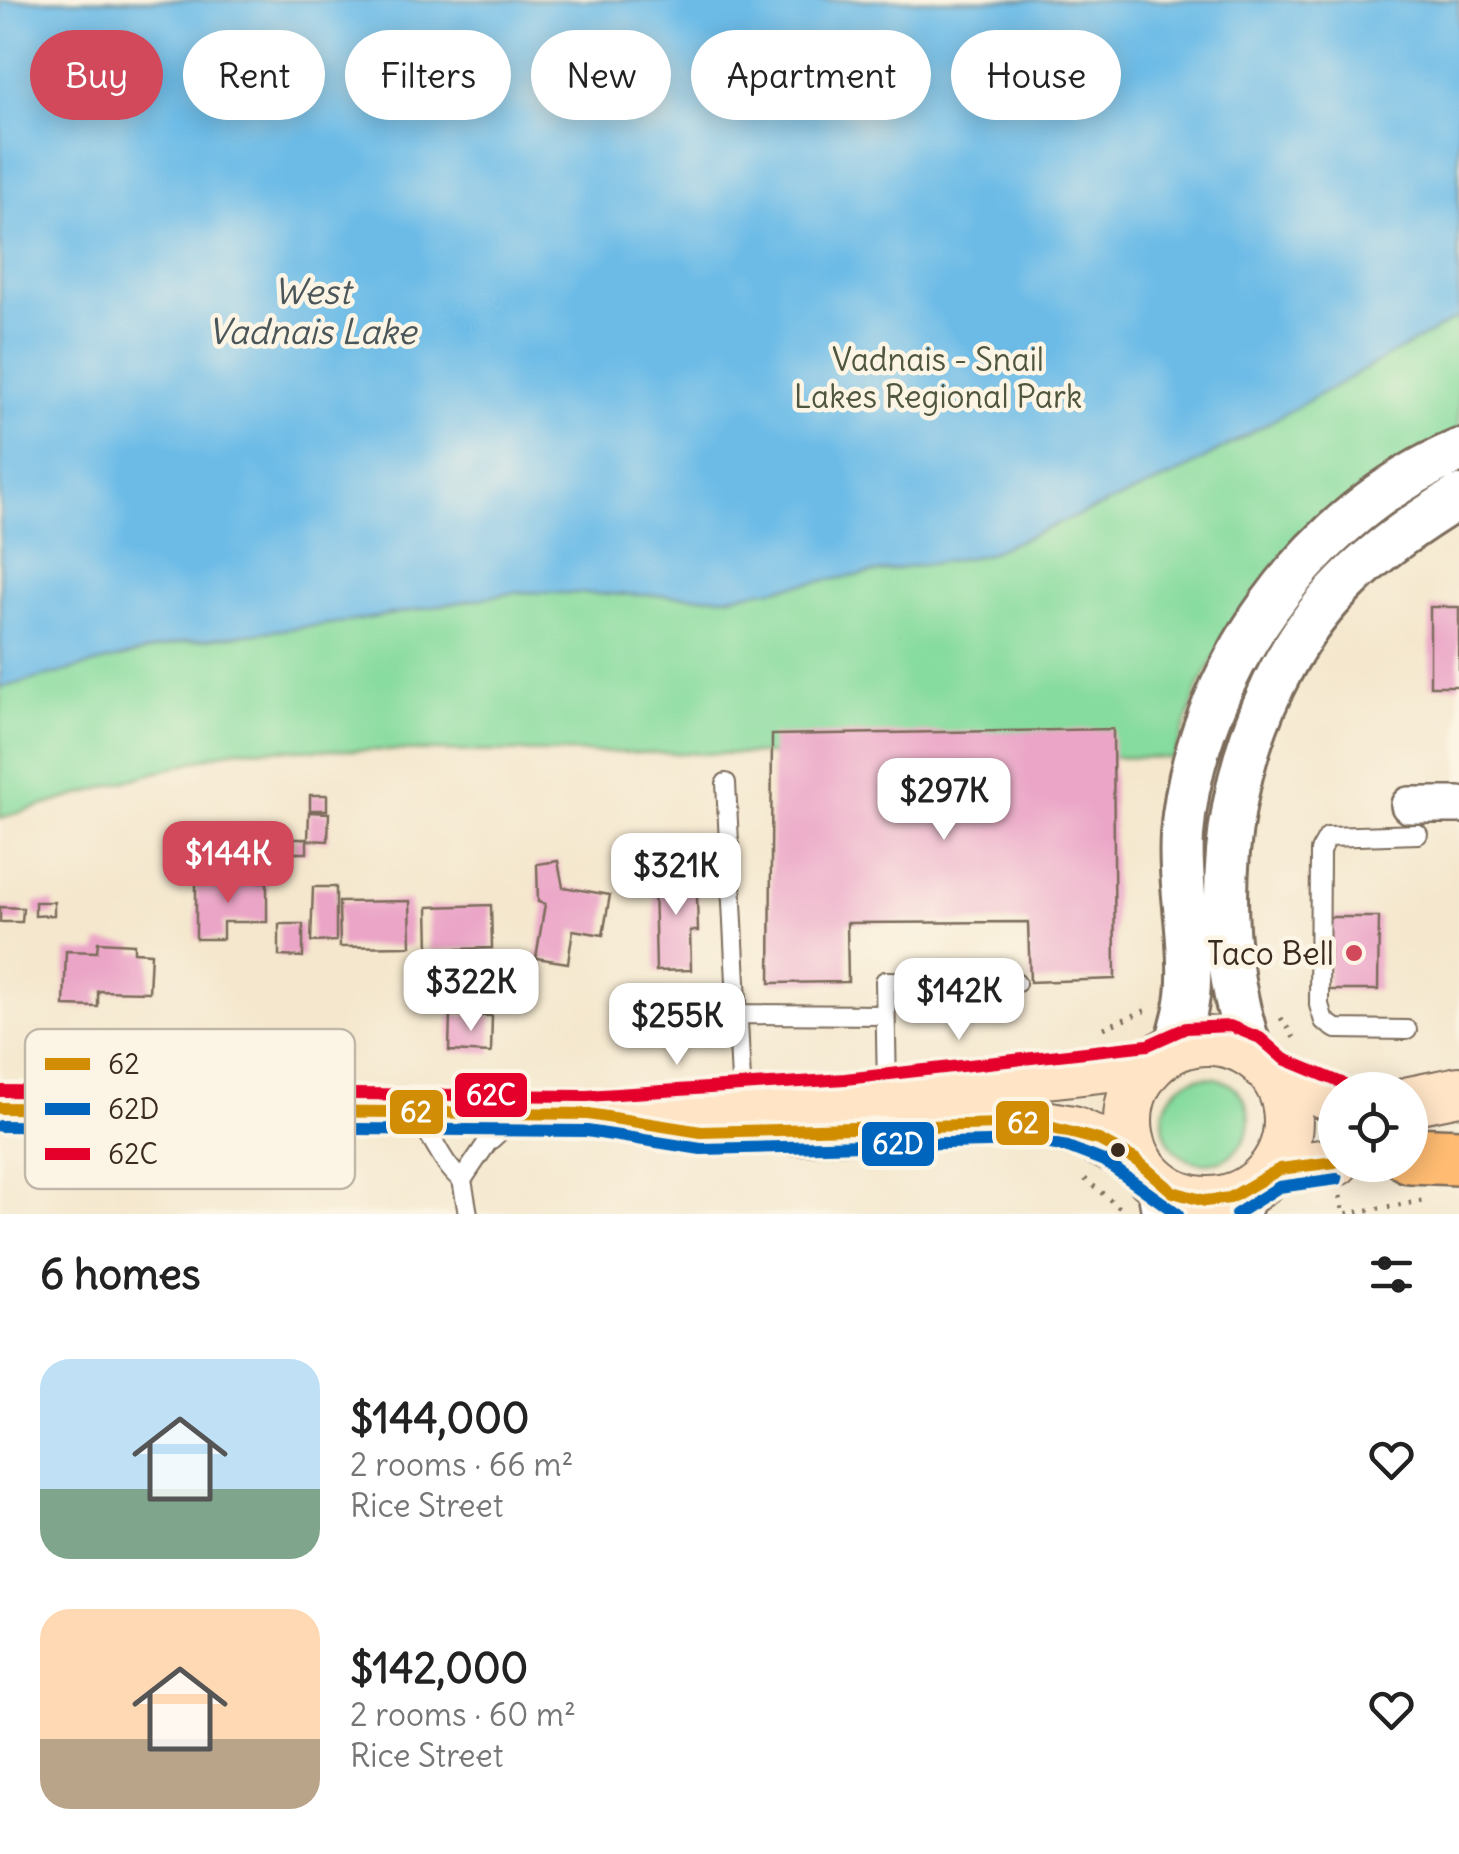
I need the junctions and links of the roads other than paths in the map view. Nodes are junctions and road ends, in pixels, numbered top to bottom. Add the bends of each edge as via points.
1 (1459, 451) edge
2 (1459, 497) edge
3 (1264, 659) junction
4 (726, 783) dead end
5 (1459, 805) edge
6 (1413, 820) joint
7 (1016, 983) dead end
8 (738, 1014) junction
9 (885, 1015) junction
10 (1407, 1030) dead end
11 (1165, 1055) junction
12 (1262, 1063) junction
13 (886, 1091) junction
14 (1318, 1091) edge
15 (1459, 1091) edge
16 (1428, 1097) edge
17 (742, 1102) junction
18 (0, 1108) edge
19 (25, 1108) edge
20 (355, 1111) edge
21 (408, 1112) junction
22 (520, 1113) junction
23 (588, 1114) junction
24 (1459, 1134) edge
25 (1430, 1165) edge
26 (1318, 1168) edge
27 (462, 1180) junction
28 (1255, 1191) edge
29 (1144, 1192) edge
30 (468, 1214) edge

1 - 3 street via 1363,503 1287,582
2 - 3 street via 1392,542
3 - 11 street via 1204,728 1185,804 1181,875 1190,981
3 - 12 street via 1229,852 1227,904 1236,1009
4 - 8 lane
5 - 6 street
6 - 10 lane via 1328,836 1320,851 1324,1021 1336,1029
7 - 9 lane via 885,981
8 - 9 lane
8 - 17 lane
9 - 13 lane
11 - 12 main road via 1202,1041 1228,1043
11 - 13 main road
11 - 29 main road via 1138,1083 1129,1108
12 - 14 main road
12 - 28 main road via 1284,1096 1289,1122 1284,1148
13 - 17 main road
15 - 16 main road
17 - 23 main road
18 - 19 main road
20 - 21 main road
21 - 22 main road
21 - 27 lane via 428,1130 446,1168
22 - 23 main road
22 - 27 lane via 488,1142
23 - 29 main road via 701,1132 1034,1122 1073,1130
24 - 25 main road
26 - 28 main road
27 - 30 lane
28 - 29 main road via 1201,1202

